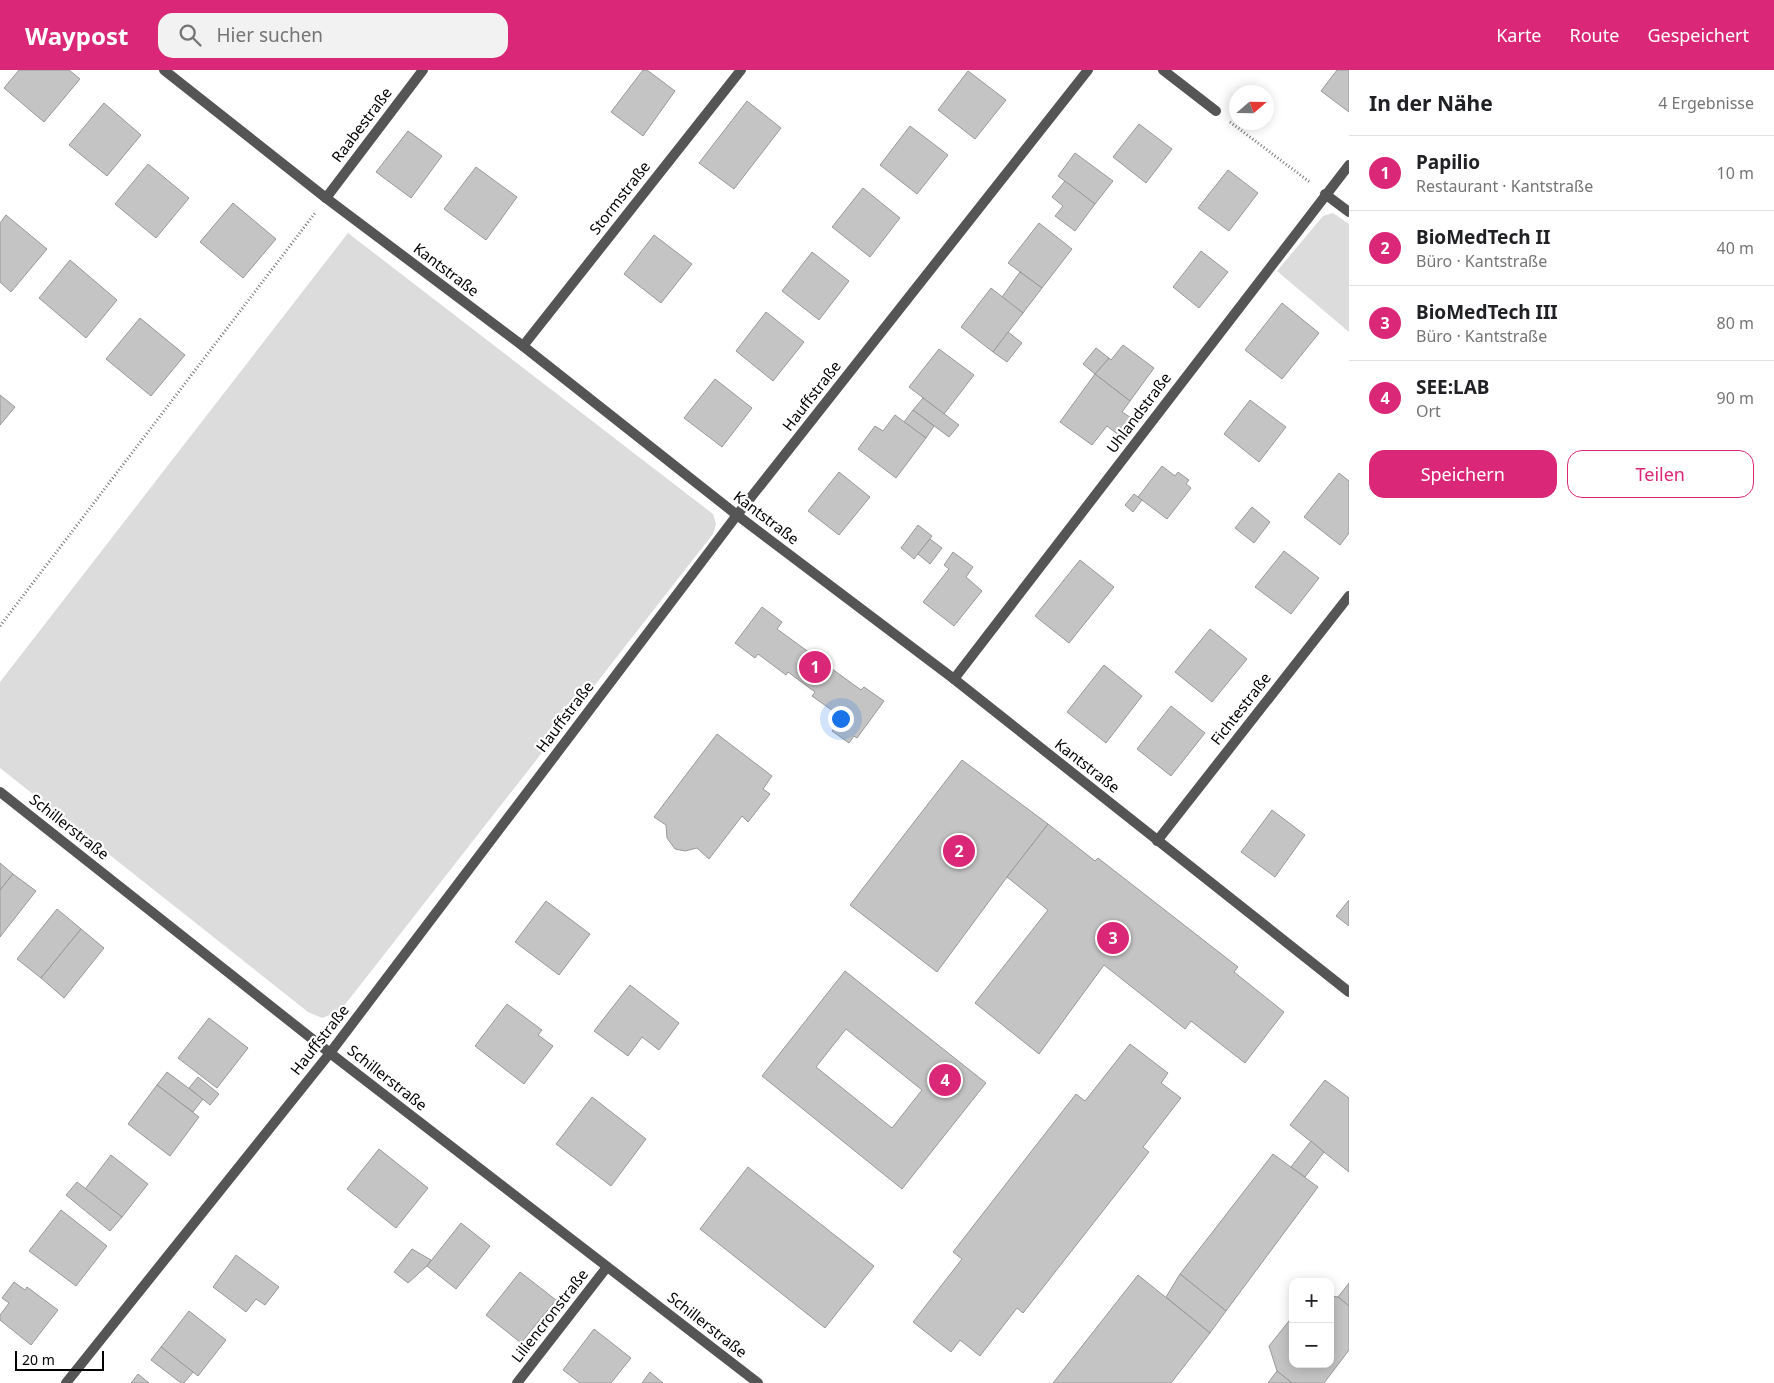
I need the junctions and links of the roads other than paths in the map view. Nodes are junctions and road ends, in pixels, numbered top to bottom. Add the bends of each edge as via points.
1 (164, 70) edge
2 (423, 70) edge
3 (741, 70) edge
4 (1088, 70) edge
5 (1163, 70) edge
6 (1216, 112) road end
7 (1349, 165) edge
8 (1325, 194) junction
9 (326, 198) junction
10 (1349, 212) edge
11 (523, 346) junction
12 (737, 515) junction
13 (1349, 596) edge
14 (954, 680) junction
15 (0, 792) edge
16 (1157, 841) junction
17 (1349, 992) edge
18 (330, 1053) junction
19 (607, 1267) junction
20 (66, 1383) edge
21 (516, 1383) edge
22 (758, 1383) edge

1 - 9 street, Kantstraße
2 - 9 street, Raabestraße
3 - 11 street, Stormstraße
4 - 12 street, Hauffstraße
5 - 6 street
7 - 8 street, Uhlandstraße
8 - 10 street
8 - 14 street, Uhlandstraße
9 - 11 street, Kantstraße
11 - 12 street, Kantstraße
12 - 14 street, Kantstraße
12 - 18 street, Hauffstraße
13 - 16 street, Fichtestraße
14 - 16 street, Kantstraße
15 - 18 street, Schillerstraße
16 - 17 street, Kantstraße
18 - 19 street, Schillerstraße
18 - 20 street, Hauffstraße
19 - 21 street, Liliencronstraße
19 - 22 street, Schillerstraße

